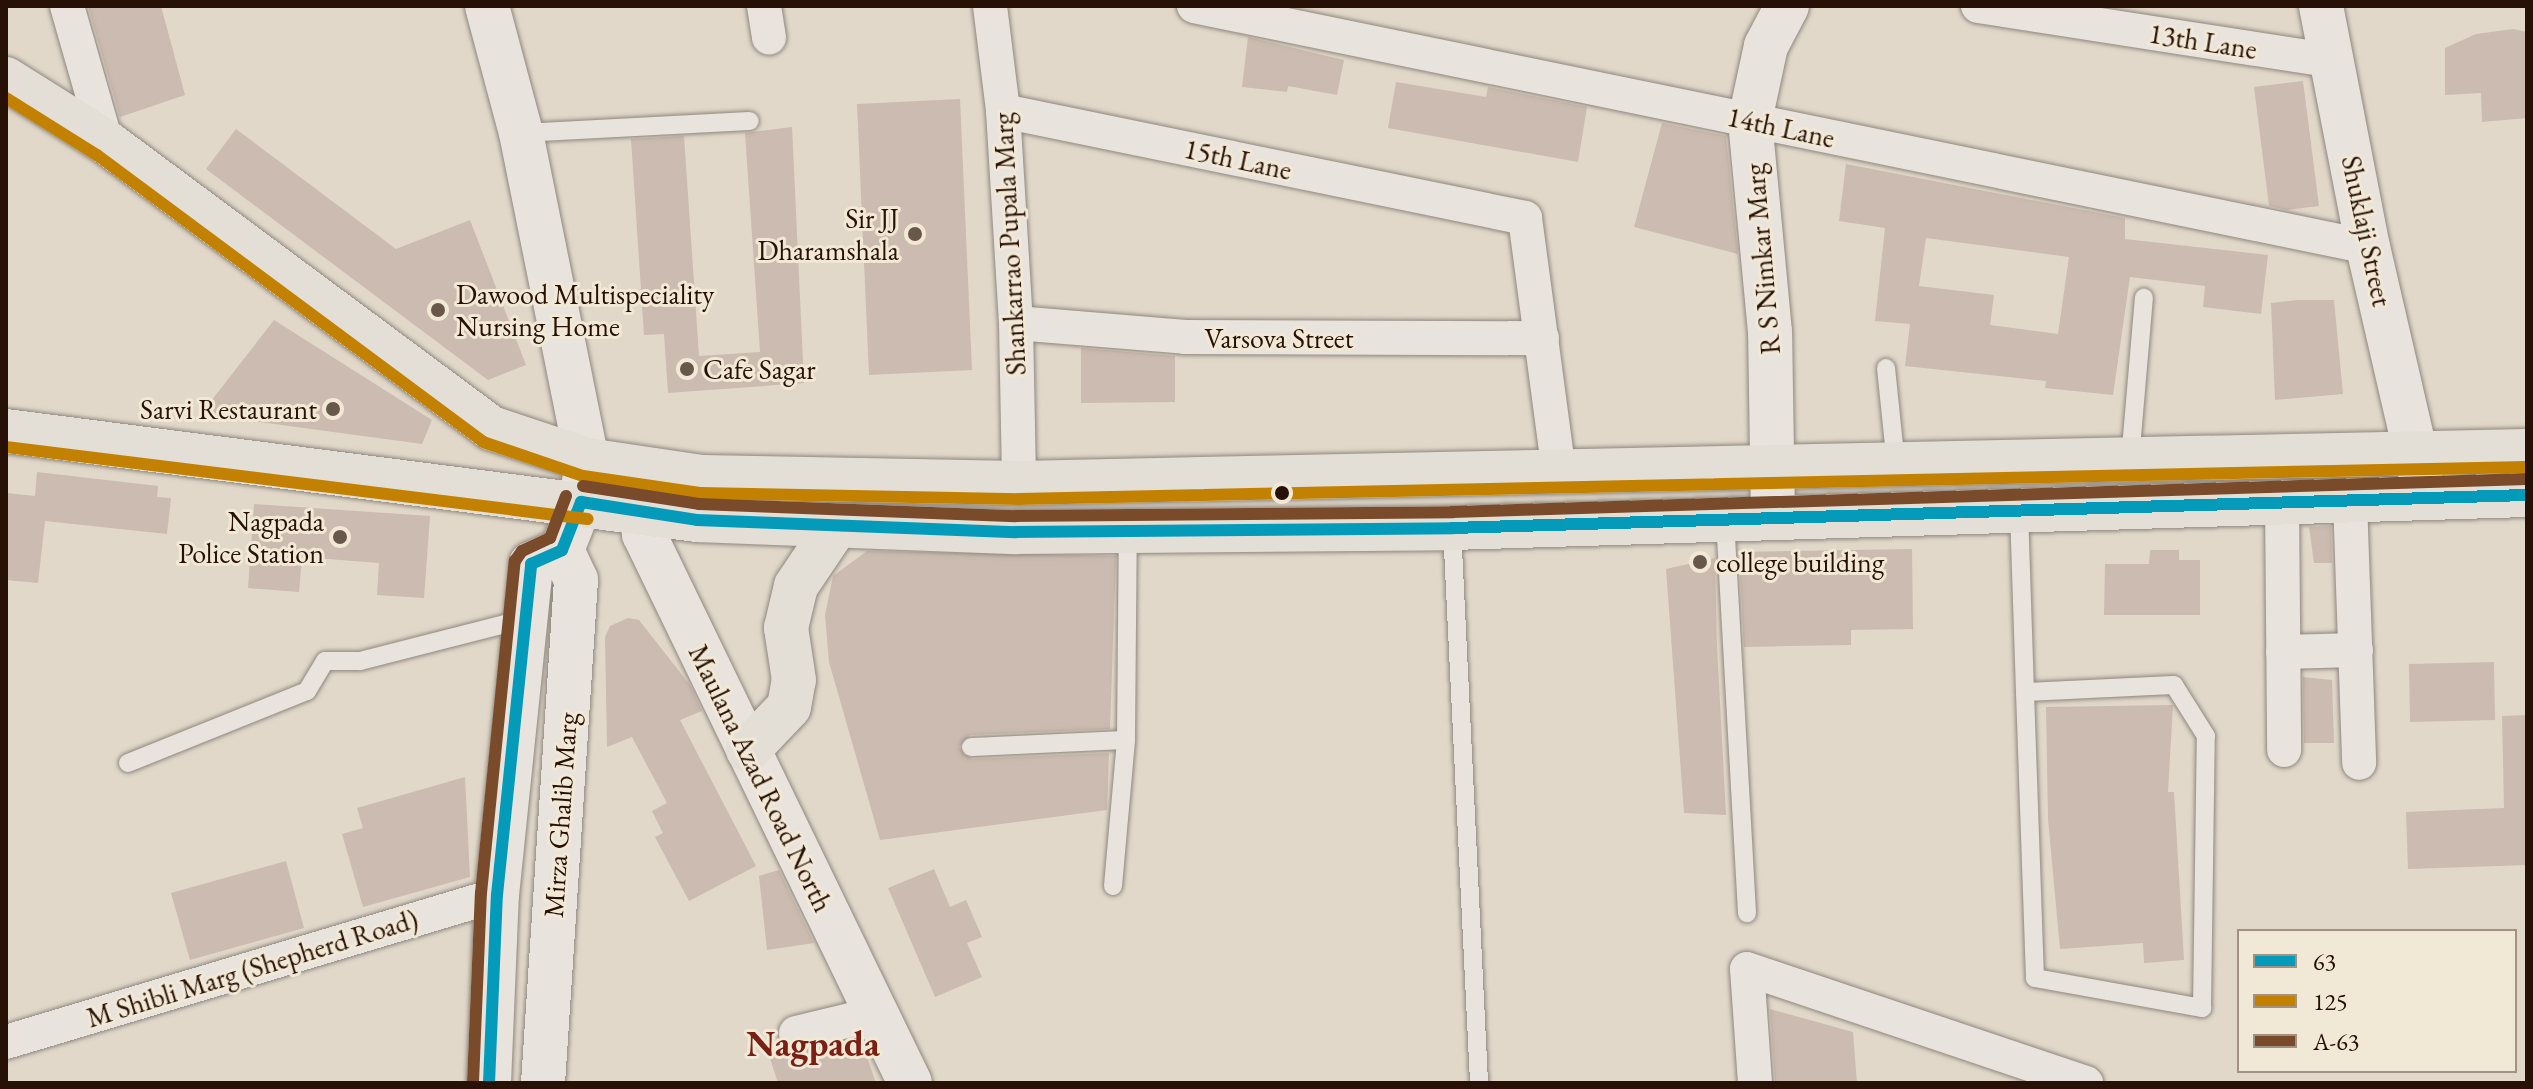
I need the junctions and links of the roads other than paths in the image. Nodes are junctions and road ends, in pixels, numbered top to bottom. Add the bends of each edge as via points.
1 (67, 6) edge
2 (487, 6) edge
3 (990, 6) edge
4 (1194, 6) edge
5 (1787, 6) edge
6 (1978, 6) edge
7 (2321, 6) edge
8 (2334, 61) junction
9 (6, 79) edge
10 (1003, 111) junction
11 (1750, 120) junction
12 (750, 121) dead end
13 (521, 133) junction
14 (106, 142) junction
15 (2368, 247) junction
16 (2144, 298) dead end
17 (1016, 323) junction
18 (1542, 338) junction
19 (1886, 368) dead end
20 (6, 431) edge
21 (2527, 451) edge
22 (2419, 454) junction
23 (2130, 460) junction
24 (1896, 464) junction
25 (636, 467) junction
26 (1774, 467) junction
27 (1559, 472) junction
28 (584, 481) junction
29 (1019, 483) junction
30 (2527, 495) edge
31 (2425, 498) junction
32 (2350, 500) junction
33 (2282, 502) junction
34 (638, 510) junction
35 (2019, 511) junction
36 (1773, 518) junction
37 (1725, 519) junction
38 (837, 525) junction
39 (1452, 528) junction
40 (1128, 531) junction
41 (562, 550) junction
42 (525, 619) junction
43 (2356, 650) junction
44 (2283, 652) junction
45 (2025, 692) junction
46 (1126, 740) junction
47 (971, 747) dead end
48 (748, 750) junction
49 (2284, 750) dead end
50 (128, 763) dead end
51 (2359, 763) dead end
52 (1113, 886) dead end
53 (497, 895) junction
54 (1747, 913) dead end
55 (875, 1014) junction
56 (796, 1033) dead end
57 (6, 1042) edge
58 (489, 1083) edge
59 (543, 1083) edge
60 (910, 1083) edge
61 (1479, 1083) edge
62 (1755, 1083) edge
63 (2086, 1083) edge

1 - 14 street
2 - 13 main road
3 - 10 street, Shankarrao Pupala Marg
4 - 11 street, 14th Lane
5 - 11 main road, R S Nimkar Marg via 1766,46
6 - 8 street, 13th Lane
7 - 8 main road, Shuklaji Street
8 - 15 main road, Shuklaji Street
9 - 14 main road
10 - 17 street, Shankarrao Pupala Marg
10 - 18 street, 15th Lane via 1525,218
11 - 15 street, 14th Lane
11 - 26 main road, R S Nimkar Marg via 1770,332
12 - 13 lane
13 - 28 main road
14 - 28 main road via 491,428
15 - 22 main road, Shuklaji Street
16 - 23 lane
17 - 18 street, Varsova Street via 1185,337
17 - 29 street, Shankarrao Pupala Marg
18 - 27 street
19 - 24 lane
20 - 28 main road
21 - 22 main road
22 - 23 main road
22 - 31 main road, Shuklaji Street
23 - 24 main road
24 - 26 main road
25 - 28 main road
25 - 29 main road via 702,477
25 - 34 main road, Maulana Azad Road North
26 - 27 main road
26 - 36 main road, R S Nimkar Marg
27 - 29 main road
28 - 34 main road
28 - 41 main road
30 - 31 main road
31 - 32 main road
32 - 33 main road
32 - 43 street
33 - 35 main road
33 - 44 street
34 - 38 main road via 697,520
34 - 48 main road, Maulana Azad Road North via 644,534
35 - 36 main road
35 - 45 lane
36 - 37 main road
37 - 39 main road
37 - 54 lane
38 - 40 main road
38 - 48 main road via 796,586 786,628 794,680 789,707
39 - 40 main road
39 - 61 lane
40 - 46 lane
41 - 42 main road, Mirza Ghalib Marg via 531,564
41 - 59 main road, Mirza Ghalib Marg via 576,580
42 - 50 lane via 360,661 325,661 307,691
42 - 53 main road, Mirza Ghalib Marg
43 - 44 street
43 - 51 street
44 - 49 street
45 - 45 lane via 2035,978 2202,1008 2206,736 2174,685
46 - 47 lane
46 - 52 lane
48 - 55 main road, Maulana Azad Road North
53 - 57 street, M Shibli Marg (Shepherd Road)
53 - 58 main road, Mirza Ghalib Marg
55 - 56 street
55 - 60 main road, Maulana Azad Road North
62 - 63 street via 1747,969

